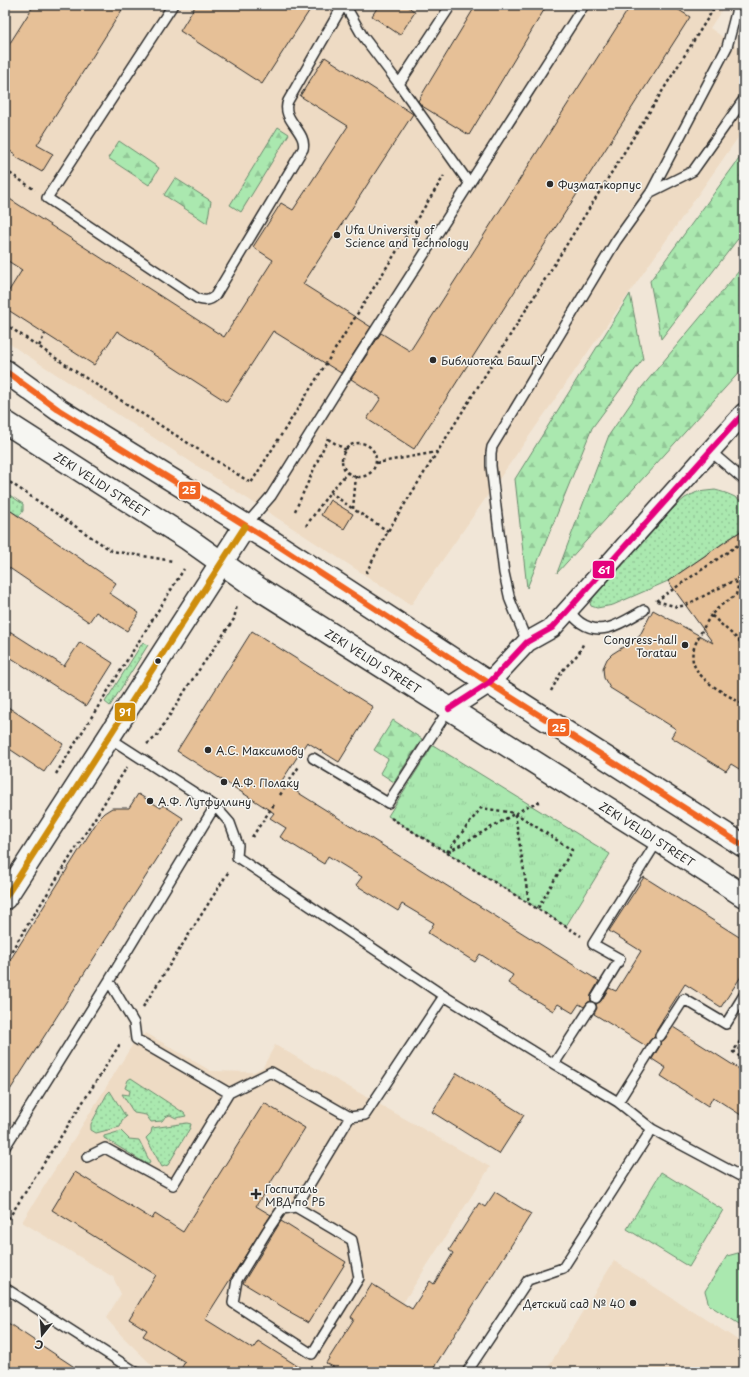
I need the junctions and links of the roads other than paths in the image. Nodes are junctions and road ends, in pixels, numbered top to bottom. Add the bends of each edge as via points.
1 (173, 5) edge
2 (344, 5) edge
3 (451, 5) edge
4 (584, 5) edge
5 (738, 5) edge
6 (399, 84) junction
7 (744, 100) edge
8 (470, 183) junction
9 (650, 192) junction
10 (5, 371) edge
11 (744, 413) edge
12 (5, 422) edge
13 (710, 451) junction
14 (744, 480) edge
15 (245, 526) junction
16 (222, 562) junction
17 (568, 610) junction
18 (644, 610) road end
19 (527, 642) junction
20 (489, 683) junction
21 (449, 708) junction
22 (108, 737) junction
23 (313, 758) dead end
24 (215, 806) junction
25 (658, 840) junction
26 (744, 846) edge
27 (744, 896) edge
28 (5, 898) edge
29 (109, 981) junction
30 (744, 995) edge
31 (444, 996) junction
32 (596, 998) dead end
33 (591, 1007) dead end
34 (554, 1064) junction
35 (229, 1093) junction
36 (618, 1102) junction
37 (350, 1118) junction
38 (652, 1128) junction
39 (5, 1147) edge
40 (87, 1156) dead end
41 (744, 1178) edge
42 (296, 1207) junction
43 (5, 1288) edge
44 (136, 1372) edge
45 (467, 1372) edge

1 - 2 lane via 47,198 202,301 215,296 304,147 302,136 285,107
2 - 6 lane via 362,36
3 - 6 lane
4 - 8 lane
5 - 9 lane via 727,47
6 - 8 lane
7 - 9 lane via 693,171
8 - 15 lane via 271,496
9 - 19 lane via 616,241 492,447 491,466 504,573 510,600
10 - 15 main road via 59,410
11 - 13 street
12 - 16 main road, ZEKI VELIDI STREET
13 - 14 lane
13 - 17 street
15 - 16 main road
15 - 20 main road
16 - 21 main road, ZEKI VELIDI STREET via 250,583
16 - 22 main road
17 - 18 lane via 580,622 596,630 605,629
17 - 19 street via 552,628
19 - 20 street
20 - 21 street
20 - 26 main road
21 - 23 lane via 388,803
21 - 25 main road, ZEKI VELIDI STREET
22 - 24 lane
22 - 28 main road
24 - 29 lane
24 - 31 lane via 230,822 238,844 238,858
25 - 27 main road, ZEKI VELIDI STREET
25 - 32 lane via 593,944 620,959
29 - 35 lane via 134,1023 136,1038
29 - 39 lane
30 - 36 lane via 726,1024 684,998
31 - 34 lane
31 - 37 lane via 365,1115
33 - 34 lane
34 - 36 lane
35 - 37 lane via 271,1072
35 - 40 lane via 172,1185 104,1148
36 - 38 lane
37 - 42 lane
38 - 41 lane
38 - 45 lane via 563,1268 528,1280
42 - 42 lane via 352,1240 359,1278 312,1354 232,1303 237,1280 267,1231 282,1209
43 - 44 lane

